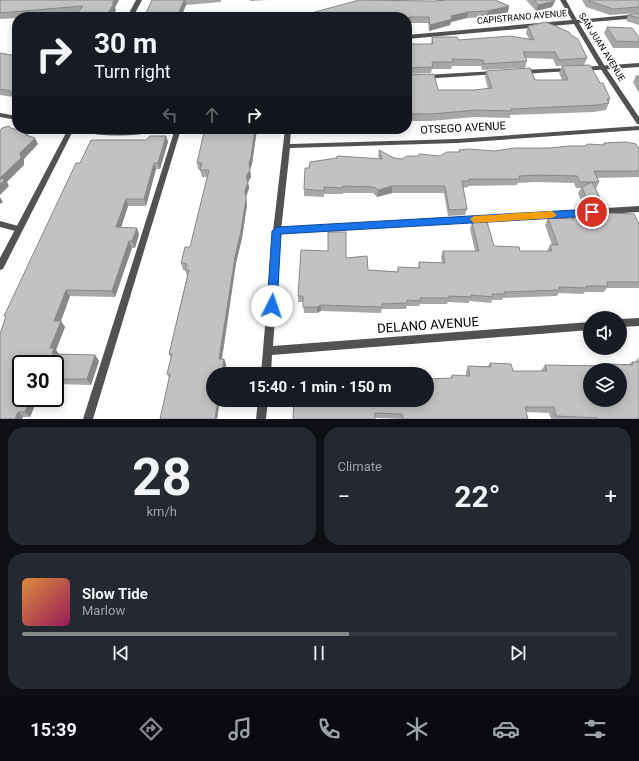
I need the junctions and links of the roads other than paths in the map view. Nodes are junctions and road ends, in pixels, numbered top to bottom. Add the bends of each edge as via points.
1 (140, 0) edge
2 (563, 0) edge
3 (133, 12) edge
4 (639, 16) edge
5 (576, 21) junction
6 (412, 37) edge
7 (639, 65) edge
8 (603, 68) junction
9 (511, 72) edge
10 (503, 73) edge
11 (412, 78) edge
12 (0, 115) edge
13 (12, 117) edge
14 (639, 122) edge
15 (639, 128) edge
16 (68, 134) edge
17 (107, 134) edge
18 (133, 134) edge
19 (176, 134) edge
20 (288, 134) edge
21 (288, 146) junction
22 (639, 209) edge
23 (0, 224) edge
24 (19, 229) junction
25 (277, 231) junction
26 (0, 266) edge
27 (639, 322) edge
28 (627, 323) edge
29 (583, 327) edge
30 (269, 351) junction
31 (267, 367) edge
32 (262, 407) edge
33 (88, 419) edge
34 (261, 419) edge

1 - 3 street
2 - 5 street, SAN JUAN AVENUE
4 - 5 street, CAPISTRANO AVENUE
5 - 6 street, CAPISTRANO AVENUE
5 - 8 street, SAN JUAN AVENUE
7 - 8 lane
8 - 9 lane
8 - 14 street, SAN JUAN AVENUE
10 - 11 lane
12 - 13 street
15 - 21 street, OTSEGO AVENUE via 457,140
16 - 24 street
17 - 18 street
19 - 33 lane
20 - 21 street
21 - 25 street
22 - 25 lane
23 - 24 lane
24 - 26 street
25 - 30 street
27 - 28 street
29 - 30 street, DELANO AVENUE
30 - 31 street
32 - 34 street

